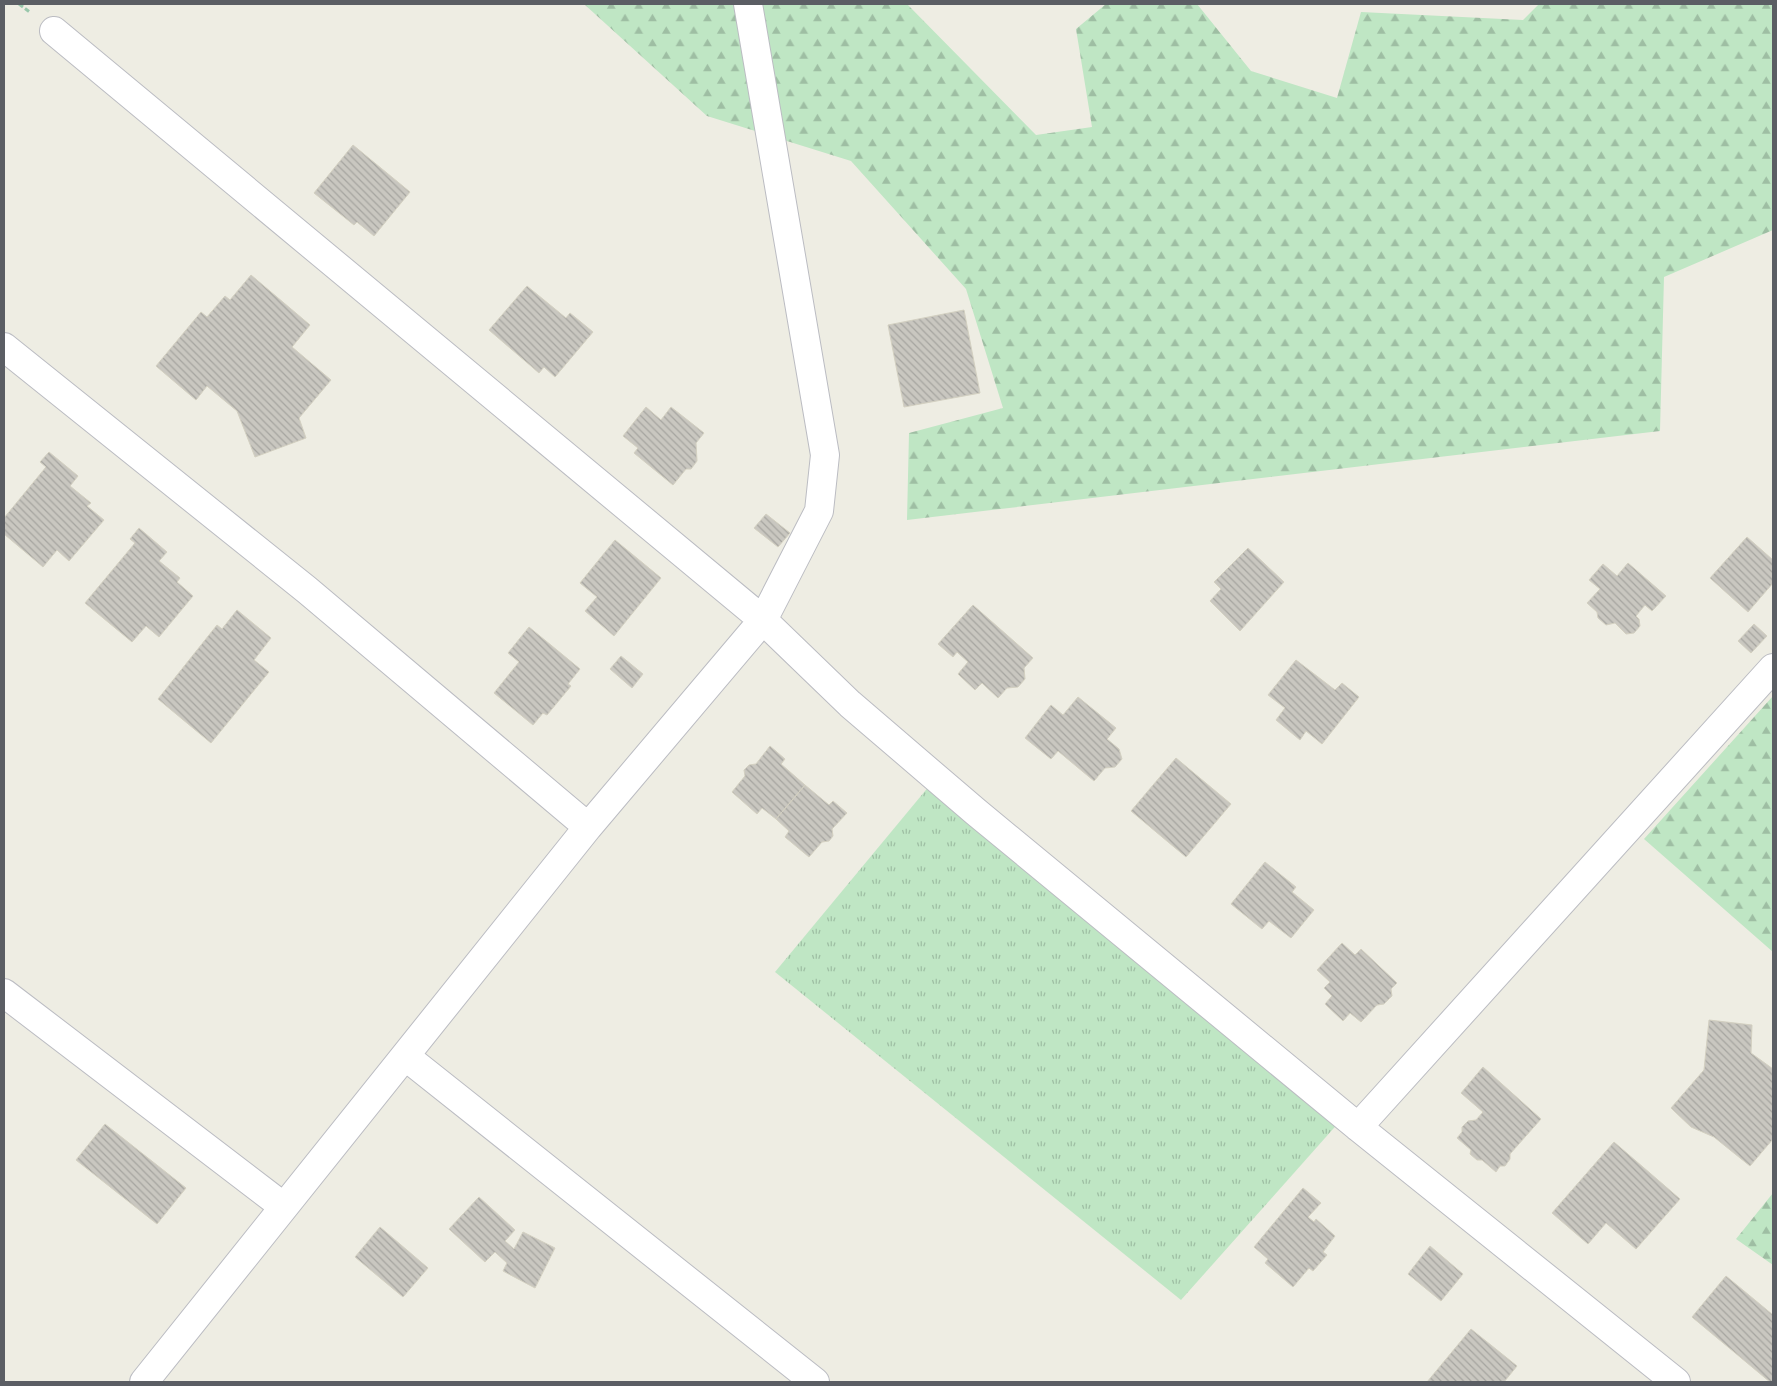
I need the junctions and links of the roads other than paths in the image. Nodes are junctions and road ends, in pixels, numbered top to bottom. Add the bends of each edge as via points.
1 (748, 4) edge
2 (54, 31) dead end
3 (4, 347) edge
4 (762, 620) junction
5 (1773, 668) edge
6 (588, 826) junction
7 (4, 993) edge
8 (405, 1056) junction
9 (1358, 1127) junction
10 (284, 1207) junction
11 (144, 1382) edge
12 (815, 1382) edge
13 (1676, 1382) edge

1 - 4 street via 825,455 819,511
2 - 4 street
3 - 6 street via 307,590
4 - 6 street
4 - 9 street via 850,704 976,812
5 - 9 street
6 - 8 street
7 - 10 street
8 - 10 street
8 - 12 street
9 - 13 street
10 - 11 street

